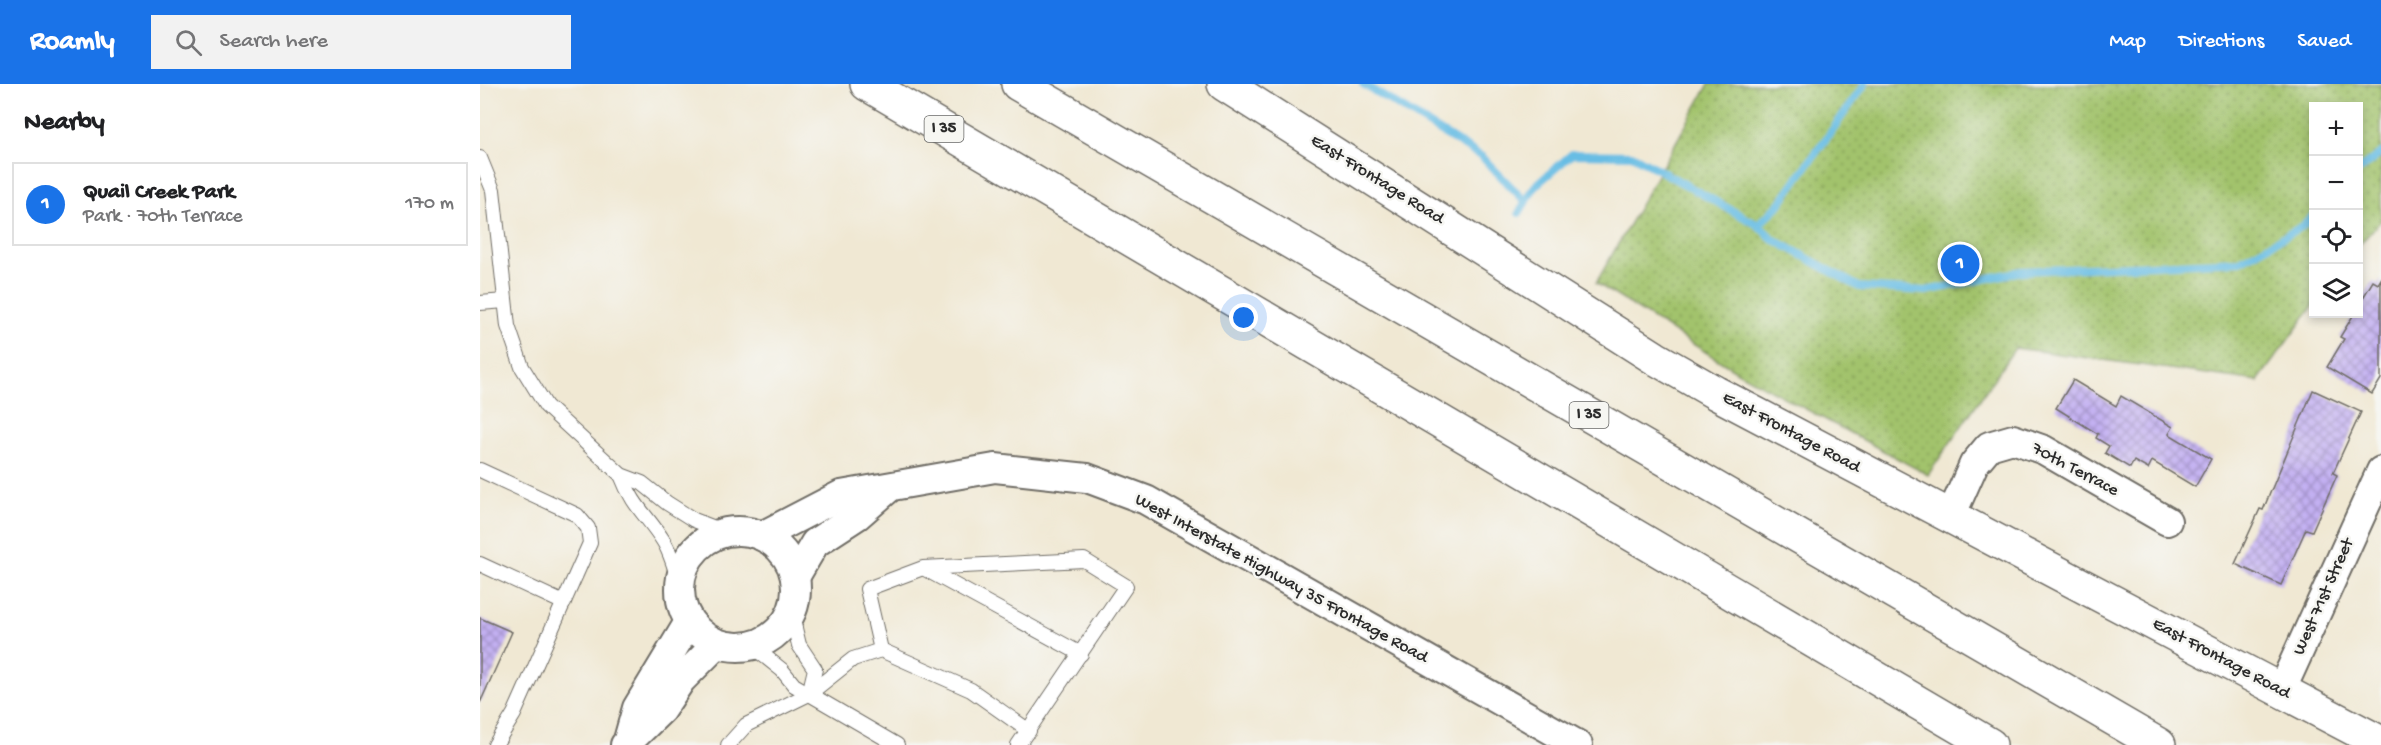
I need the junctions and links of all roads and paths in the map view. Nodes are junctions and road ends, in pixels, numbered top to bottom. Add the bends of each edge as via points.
1 (867, 84) edge
2 (1018, 84) edge
3 (1224, 84) edge
4 (480, 158) edge
5 (505, 301) junction
6 (480, 303) edge
7 (480, 470) edge
8 (2381, 471) edge
9 (621, 475) junction
10 (890, 487) junction
11 (1950, 518) junction
12 (2167, 521) dead end
13 (725, 532) junction
14 (762, 536) junction
15 (480, 564) edge
16 (923, 568) junction
17 (795, 577) junction
18 (680, 586) junction
19 (564, 603) junction
20 (791, 612) junction
21 (689, 622) junction
22 (717, 644) junction
23 (752, 646) junction
24 (880, 650) junction
25 (1081, 654) junction
26 (2281, 691) junction
27 (809, 694) junction
28 (1029, 731) junction
29 (626, 743) edge
30 (2381, 744) edge
31 (495, 745) edge
32 (728, 745) edge
33 (897, 745) edge
34 (1018, 745) edge
35 (1578, 745) edge
36 (1990, 745) edge
37 (2159, 745) edge

1 - 36 main road, I 35
2 - 37 main road, I 35
3 - 11 main road, East Frontage Road via 1655,358
4 - 5 lane via 493,190
5 - 6 lane
5 - 9 lane via 508,326 522,366 546,406
7 - 19 lane via 577,515 588,528 590,543
8 - 26 street, West 71st Street
9 - 13 lane via 642,483 694,520
9 - 18 lane via 629,497 663,541
10 - 14 street, West Interstate Highway 35 Frontage Road via 841,495
10 - 17 street via 858,515 815,543
10 - 35 street, West Interstate Highway 35 Frontage Road via 995,468 1087,478 1146,500
11 - 12 street, 70th Terrace via 1974,464 1989,446 2013,439 2044,450
11 - 26 main road, East Frontage Road
13 - 14 street via 744,531
13 - 18 street via 708,539 693,552 683,568
14 - 17 street via 777,546
15 - 19 lane
16 - 24 lane via 867,589
16 - 25 lane
16 - 25 lane via 1084,560 1126,586
17 - 20 street via 796,595
18 - 21 street via 681,605
19 - 31 lane via 514,714
20 - 23 street via 782,627
20 - 27 lane via 799,645 815,669
21 - 22 street
21 - 29 street via 637,708
22 - 23 street
22 - 29 street via 681,680 661,710
23 - 27 lane
24 - 27 lane via 853,659
24 - 28 lane via 971,690
25 - 28 lane
26 - 30 main road, East Frontage Road
27 - 32 lane via 746,725
27 - 33 lane
28 - 34 lane

